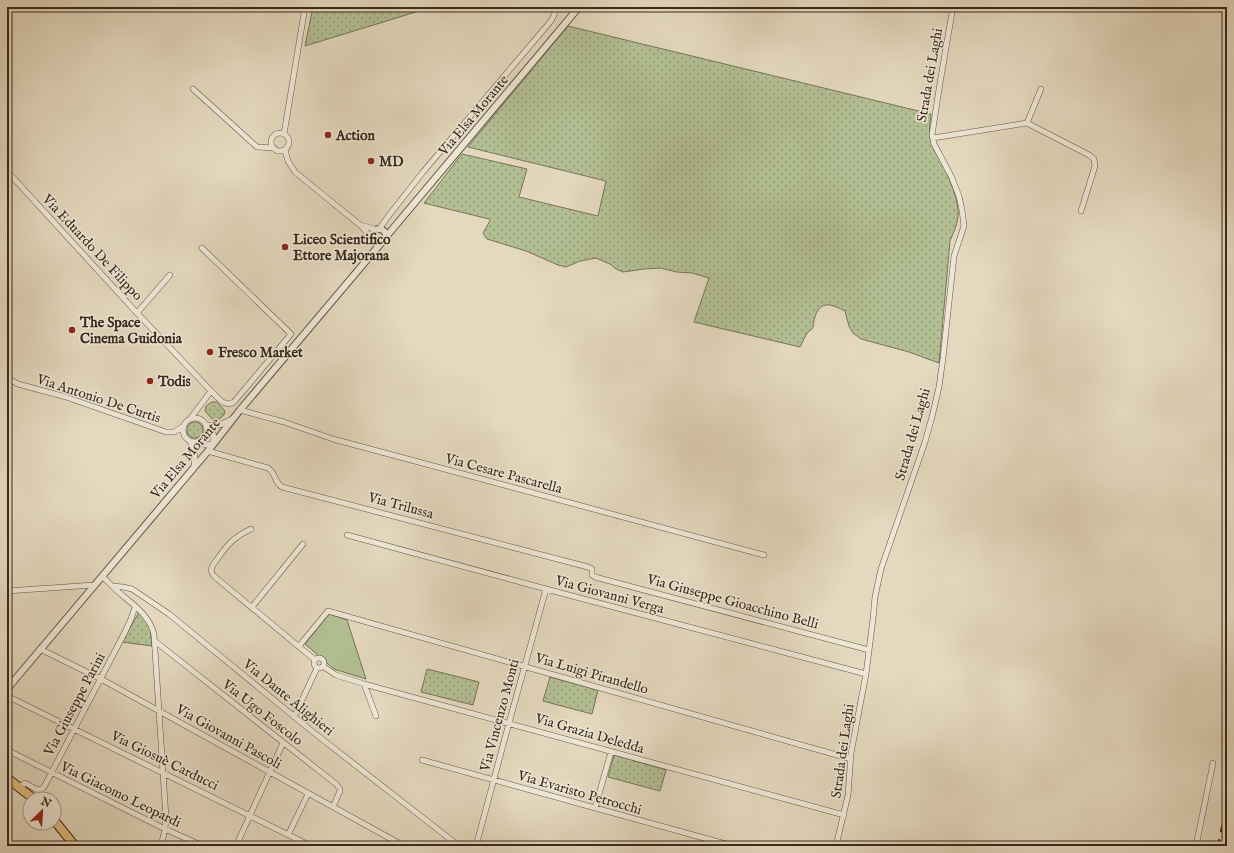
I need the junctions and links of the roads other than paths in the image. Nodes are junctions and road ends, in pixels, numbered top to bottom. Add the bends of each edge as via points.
1 (305, 7) edge
2 (555, 7) edge
3 (579, 7) edge
4 (953, 7) edge
5 (193, 89) dead end
6 (1041, 89) dead end
7 (1027, 123) junction
8 (284, 134) junction
9 (933, 138) junction
10 (274, 148) junction
11 (285, 150) junction
12 (7, 171) edge
13 (1081, 211) dead end
14 (360, 225) junction
15 (378, 230) junction
16 (373, 239) junction
17 (384, 240) junction
18 (202, 248) dead end
19 (170, 275) dead end
20 (137, 313) junction
21 (7, 378) edge
22 (211, 391) junction
23 (199, 406) junction
24 (240, 410) junction
25 (190, 418) junction
26 (233, 419) junction
27 (205, 422) junction
28 (184, 426) junction
29 (193, 441) junction
30 (213, 443) junction
31 (208, 450) junction
32 (194, 467) junction
33 (251, 529) dead end
34 (348, 535) dead end
35 (304, 544) dead end
36 (764, 555) dead end
37 (592, 575) joint
38 (102, 576) junction
39 (94, 585) junction
40 (112, 586) junction
41 (546, 590) junction
42 (7, 591) edge
43 (135, 607) junction
44 (252, 607) junction
45 (156, 642) junction
46 (299, 646) junction
47 (40, 649) junction
48 (869, 650) junction
49 (316, 660) junction
50 (324, 667) junction
51 (525, 667) junction
52 (317, 668) junction
53 (866, 674) junction
54 (101, 679) junction
55 (10, 681) edge
56 (364, 684) junction
57 (7, 689) edge
58 (7, 696) edge
59 (160, 712) junction
60 (376, 716) dead end
61 (294, 717) junction
62 (509, 723) junction
63 (74, 729) junction
64 (283, 743) junction
65 (7, 750) edge
66 (612, 752) junction
67 (850, 759) junction
68 (422, 760) dead end
69 (1213, 762) dead end
70 (163, 772) junction
71 (270, 772) junction
72 (51, 773) junction
73 (7, 778) edge
74 (494, 780) junction
75 (20, 787) junction
76 (25, 791) edge
77 (308, 794) junction
78 (333, 807) junction
79 (595, 808) junction
80 (844, 815) junction
81 (250, 816) junction
82 (165, 829) junction
83 (62, 830) edge
84 (288, 835) junction
85 (75, 846) edge
86 (160, 846) edge
87 (203, 846) edge
88 (236, 846) edge
89 (311, 846) edge
90 (404, 846) edge
91 (459, 846) edge
92 (476, 846) edge
93 (733, 846) edge
94 (836, 846) edge
95 (1196, 846) edge

1 - 8 street
2 - 15 street via 551,21 423,172
3 - 17 street, Via Elsa Morante
4 - 9 street, Strada dei Laghi via 932,131
5 - 10 street via 257,147
6 - 7 street
7 - 9 street
7 - 13 street via 1094,159 1095,166
8 - 10 street via 273,137 271,143
8 - 11 street via 289,140
9 - 48 street, Strada dei Laghi via 958,196 964,226 954,256 935,405 925,442 880,572
10 - 11 street via 279,151
11 - 14 street via 295,172
12 - 20 street, Via Eduardo De Filippo
14 - 15 street
14 - 16 street
15 - 16 street via 372,235
15 - 17 street via 384,232
16 - 17 street via 377,243
17 - 24 street, Via Elsa Morante
18 - 22 street, Via Eduardo De Filippo via 291,334 234,402 226,404
19 - 20 street
20 - 22 street, Via Eduardo De Filippo
21 - 28 street, Via Antonio De Curtis via 18,384 66,397 166,432 176,432
22 - 23 street
23 - 25 street
23 - 27 street
24 - 26 street, Via Elsa Morante
24 - 36 street, Via Cesare Pascarella via 284,422 333,440
25 - 27 street
25 - 28 street
26 - 27 street via 220,425
26 - 30 street, Via Elsa Morante
27 - 29 street via 206,436 200,441
27 - 30 street via 213,432
28 - 29 street via 185,436
29 - 30 street via 207,446
29 - 32 street
30 - 31 street, Via Elsa Morante
31 - 32 street, Via Elsa Morante
31 - 37 street, Via Trilussa via 268,468 282,487 588,567 592,569
32 - 38 street, Via Elsa Morante
33 - 44 street via 231,540 211,570
34 - 41 street, Via Giovanni Verga
35 - 44 street
37 - 48 street, Via Giuseppe Gioacchino Belli
38 - 39 street, Via Elsa Morante
38 - 40 street
39 - 42 street
39 - 47 street, Via Elsa Morante
40 - 43 street
40 - 61 street, Via Dante Alighieri via 132,589 154,603
41 - 51 street, Via Vincenzo Monti
41 - 53 street, Via Giovanni Verga
43 - 45 street via 151,623
43 - 54 street, Via Giuseppe Parini
44 - 46 street
45 - 59 street
45 - 64 street, Via Ugo Foscolo
46 - 49 street
46 - 51 street, Via Luigi Pirandello via 328,610
47 - 54 street, Via Giovanni Pascoli
47 - 55 street, Via Elsa Morante
48 - 53 street, Strada dei Laghi
49 - 50 street via 323,659
49 - 52 street via 314,663
50 - 52 street
50 - 56 street, Via Grazia Deledda via 342,678
51 - 62 street, Via Vincenzo Monti
51 - 67 street, Via Luigi Pirandello
52 - 61 street
53 - 67 street, Strada dei Laghi
54 - 59 street, Via Giovanni Pascoli
54 - 63 street, Via Giuseppe Parini
55 - 57 street, Via Elsa Morante
56 - 60 street
56 - 62 street, Via Grazia Deledda
58 - 63 street, Via Giosuè Carducci
59 - 70 street
59 - 71 street, Via Giovanni Pascoli
61 - 91 street, Via Dante Alighieri
62 - 66 street, Via Grazia Deledda
62 - 74 street, Via Vincenzo Monti
63 - 70 street, Via Giosuè Carducci
63 - 72 street, Via Giuseppe Parini
64 - 71 street
64 - 78 street, Via Ugo Foscolo via 339,787
65 - 72 street, Via Giacomo Leopardi
66 - 79 street
66 - 80 street, Via Grazia Deledda
67 - 80 street, Strada dei Laghi via 849,791
68 - 74 street, Via Evaristo Petrocchi
69 - 95 street
70 - 81 street, Via Giosuè Carducci
70 - 82 street
71 - 77 street, Via Giovanni Pascoli
71 - 81 street
72 - 75 street, Via Giuseppe Parini via 42,790 25,783
72 - 82 street, Via Giacomo Leopardi
73 - 75 main road
74 - 79 street, Via Evaristo Petrocchi
74 - 92 street, Via Vincenzo Monti
75 - 76 main road
77 - 78 street, Via Giovanni Pascoli
77 - 84 street
78 - 90 street, Via Giovanni Pascoli
79 - 93 street, Via Evaristo Petrocchi
80 - 94 street, Strada dei Laghi
81 - 84 street, Via Giosuè Carducci
81 - 88 street
82 - 86 street
82 - 87 street, Via Giacomo Leopardi
83 - 85 main road
84 - 89 street, Via Giosuè Carducci

